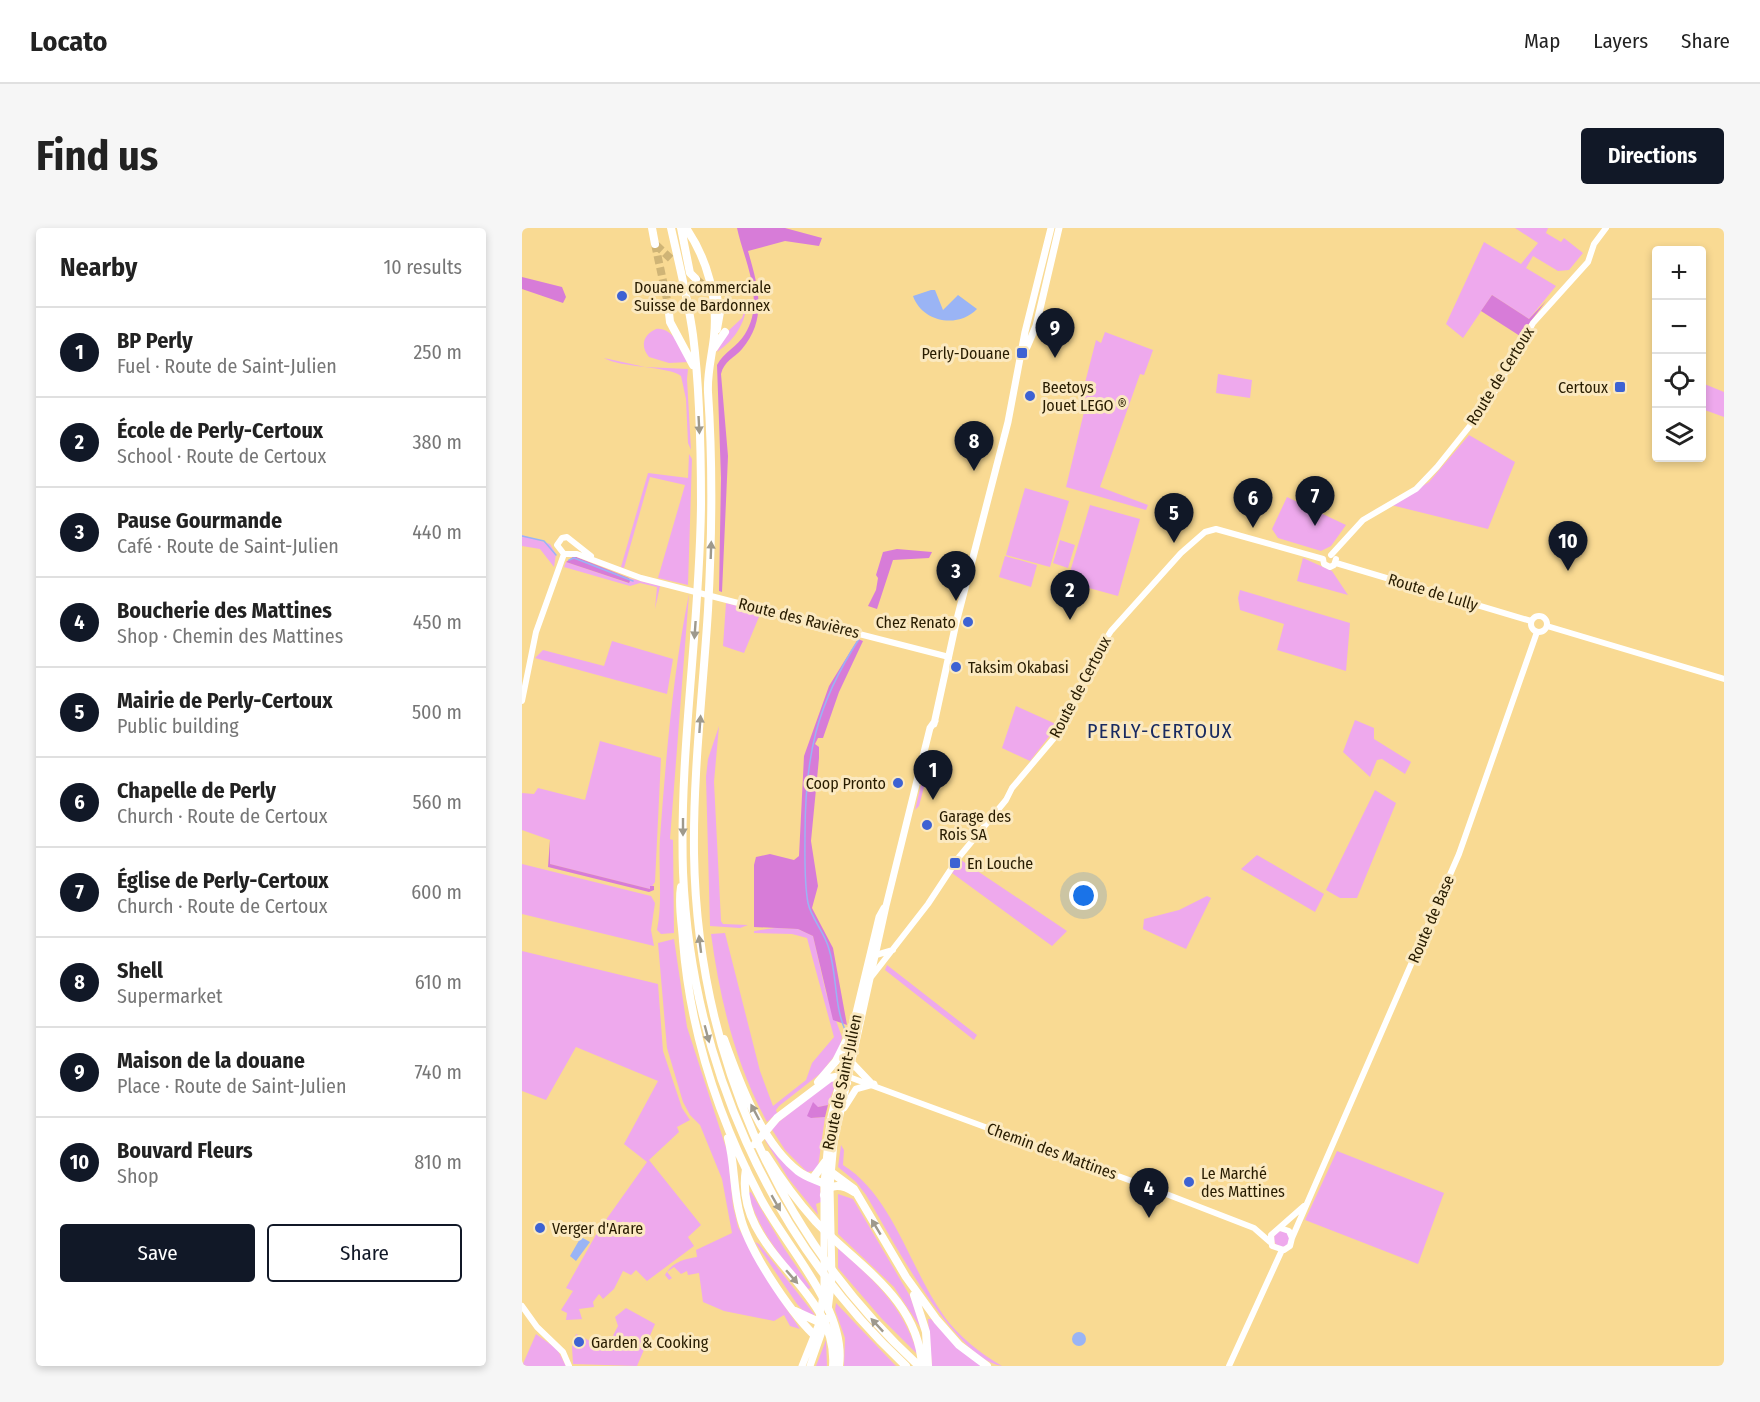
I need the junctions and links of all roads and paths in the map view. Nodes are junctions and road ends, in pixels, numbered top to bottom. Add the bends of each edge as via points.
1 (652, 228) edge
2 (672, 228) edge
3 (681, 228) edge
4 (686, 228) edge
5 (691, 228) edge
6 (1051, 228) edge
7 (1059, 228) edge
8 (1606, 228) edge
9 (655, 244) tunnel mouth
10 (1044, 256) junction
11 (1052, 258) junction
12 (671, 259) tunnel mouth
13 (680, 267) junction
14 (696, 279) tunnel mouth
15 (704, 286) tunnel mouth
16 (1038, 297) junction
17 (712, 301) junction
18 (668, 304) tunnel mouth
19 (724, 332) dead end
20 (714, 336) junction
21 (712, 352) junction
22 (696, 375) junction
23 (574, 543) junction
24 (567, 553) junction
25 (1331, 555) junction
26 (1323, 560) junction
27 (597, 561) junction
28 (1336, 562) junction
29 (1531, 621) junction
30 (1546, 626) junction
31 (1537, 632) junction
32 (950, 657) junction
33 (1724, 679) edge
34 (522, 701) edge
35 (684, 872) junction
36 (893, 950) junction
37 (873, 955) junction
38 (872, 977) junction
39 (710, 1001) junction
40 (853, 1027) junction
41 (852, 1064) junction
42 (845, 1076) junction
43 (822, 1081) junction
44 (873, 1084) junction
45 (722, 1113) junction
46 (839, 1118) junction
47 (751, 1131) junction
48 (825, 1162) junction
49 (831, 1172) junction
50 (813, 1178) junction
51 (827, 1185) junction
52 (824, 1195) joint
53 (857, 1195) junction
54 (1308, 1200) junction
55 (1254, 1228) junction
56 (1277, 1229) junction
57 (1292, 1238) junction
58 (1271, 1244) junction
59 (1282, 1250) junction
60 (1275, 1264) junction
61 (906, 1277) junction
62 (522, 1306) edge
63 (791, 1308) junction
64 (819, 1322) junction
65 (818, 1335) junction
66 (569, 1366) edge
67 (802, 1366) edge
68 (810, 1366) edge
69 (833, 1366) edge
70 (839, 1366) edge
71 (906, 1366) edge
72 (921, 1366) edge
73 (928, 1366) edge
74 (987, 1366) edge
75 (1229, 1366) edge

1 - 9 highway
2 - 13 highway
3 - 14 highway via 690,273
4 - 17 highway via 704,256
5 - 20 highway via 708,257 718,300 720,321
6 - 10 main road, Route de Saint-Julien
7 - 11 main road, Route de Saint-Julien
8 - 25 street, Route de Certoux via 1586,263 1533,323 1491,398 1437,467 1416,489 1363,520
10 - 11 main road
10 - 16 main road, Route de Saint-Julien
11 - 16 main road, Route de Saint-Julien
12 - 13 highway
13 - 22 highway via 693,333
15 - 17 highway
16 - 32 main road, Route de Saint-Julien
17 - 20 highway
18 - 22 highway via 670,322
19 - 21 highway
20 - 21 highway
39 -> 21 highway via 697,918 694,844 711,551 708,382
22 -> 35 highway via 700,526 684,799
23 - 24 street
23 - 24 street via 567,537 560,540 558,549
23 - 27 street
24 - 27 street
24 - 34 street via 536,632
25 - 26 street, Route de Certoux
25 - 28 street
26 - 28 street, Route de Certoux via 1327,567
26 - 36 street, Route de Certoux via 1216,529 1191,543 1107,635 1057,735 959,857
27 - 32 street, Route des Ravières via 641,578
28 - 29 street, Route de Lully
29 - 30 street via 1541,616
29 - 31 street
30 - 31 street
30 - 33 street
31 - 54 street, Route de Base via 1459,854
32 - 37 main road, Route de Saint-Julien via 879,917
35 - 45 highway via 680,900 686,967 701,1046
35 -> 71 highway via 690,943 704,1022 749,1151 784,1217 818,1267 856,1315
36 - 37 street
36 - 38 street, Route de Certoux
37 - 38 main road, Route de Saint-Julien
37 - 40 main road, Route de Saint-Julien
38 - 41 main road, Route de Saint-Julien
39 - 47 highway via 727,1067
50 -> 39 highway via 803,1175 781,1154 753,1109
40 - 42 main road, Route de Saint-Julien
40 - 43 highway
41 - 42 main road, Route de Saint-Julien
41 - 44 main road
42 - 43 highway
42 - 44 street, Chemin des Mattines
42 - 46 main road, Route de Saint-Julien
42 - 48 main road, Route de Saint-Julien via 831,1121
43 -> 69 highway via 759,1137 748,1161 744,1186 747,1208 763,1242 822,1318 832,1342
44 - 46 main road via 855,1090
44 - 55 street, Chemin des Mattines
45 - 63 highway via 742,1224
45 - 70 highway via 762,1201 833,1316 840,1338
46 - 49 main road, Route de Saint-Julien
72 -> 47 highway via 868,1315 818,1252 777,1185
47 - 72 highway via 806,1210 893,1295 918,1340
48 - 50 highway
48 - 51 main road, Route de Saint-Julien
49 - 51 main road, Route de Saint-Julien
49 - 53 highway via 849,1183
50 - 51 highway
51 - 52 highway
51 - 53 highway via 845,1187
51 - 64 main road, Route de Saint-Julien via 832,1278
52 - 64 main road, Route de Saint-Julien via 825,1271
61 -> 53 highway
54 - 56 street, Route de Base
54 - 57 street, Route de Base
55 - 56 street, Chemin des Mattines
55 - 58 street, Chemin des Mattines
56 - 57 street via 1289,1231
56 - 58 street
57 - 59 street via 1289,1247
58 - 59 street
58 - 60 street
59 - 60 street
60 - 75 street
61 - 73 highway via 921,1312
61 - 74 highway via 953,1339
62 - 66 street via 563,1352
63 - 64 highway
63 - 65 highway
64 - 65 main road, Route de Saint-Julien
65 - 67 main road, Route de Saint-Julien
65 - 68 main road, Route de Saint-Julien

